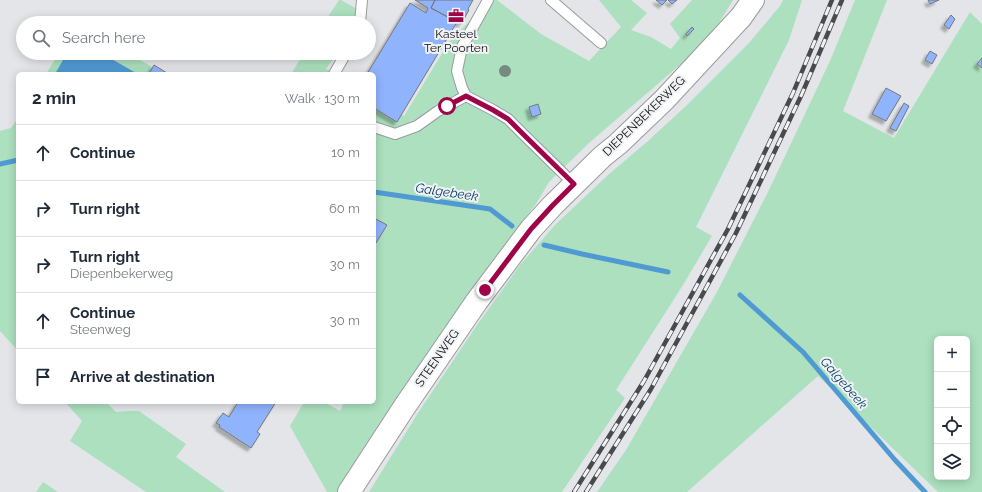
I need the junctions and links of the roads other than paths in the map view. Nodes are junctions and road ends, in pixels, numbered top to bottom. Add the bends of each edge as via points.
1 (362, 0) edge
2 (488, 0) edge
3 (551, 0) edge
4 (753, 0) edge
5 (361, 16) edge
6 (601, 43) dead end
7 (342, 60) edge
8 (335, 72) edge
9 (466, 96) junction
10 (376, 128) edge
11 (574, 184) junction
12 (531, 229) joint
13 (349, 492) edge

1 - 5 lane
2 - 9 lane via 462,46 457,71
3 - 6 lane
4 - 11 main road, DIEPENBEKERWEG via 741,17 664,100
7 - 8 lane
9 - 10 lane via 417,126 395,134
9 - 11 lane via 508,119
11 - 12 main road, DIEPENBEKERWEG
12 - 13 main road, STEENWEG via 477,301

